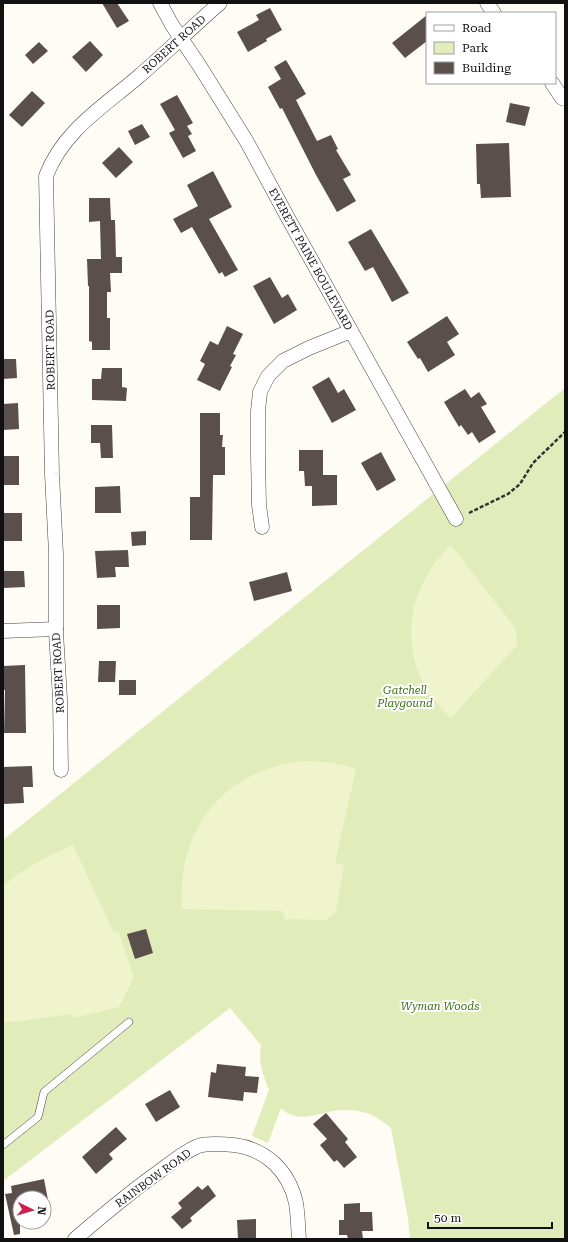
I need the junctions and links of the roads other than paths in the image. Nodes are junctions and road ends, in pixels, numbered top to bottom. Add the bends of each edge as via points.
1 (160, 3) edge
2 (220, 3) edge
3 (487, 3) edge
4 (493, 12) edge
5 (181, 38) junction
6 (553, 84) edge
7 (565, 99) edge
8 (351, 331) junction
9 (456, 519) road end
10 (262, 527) dead end
11 (56, 629) junction
12 (3, 631) edge
13 (60, 770) dead end
14 (129, 1022) dead end
15 (3, 1145) edge
16 (75, 1239) edge
17 (299, 1239) edge

1 - 5 street, EVERETT PAINE BOULEVARD
2 - 5 street, ROBERT ROAD
3 - 4 street
5 - 8 street, EVERETT PAINE BOULEVARD via 247,142
5 - 11 street, ROBERT ROAD via 76,130 52,161 46,176
6 - 7 street
8 - 9 street, EVERETT PAINE BOULEVARD
8 - 10 street via 283,361 268,376 260,392 259,505
11 - 12 street
11 - 13 street, ROBERT ROAD
14 - 15 lane via 44,1092 38,1117
16 - 17 street, RAINBOW ROAD via 123,1198 182,1155 199,1146 224,1144 259,1152 275,1163 285,1176 296,1203

